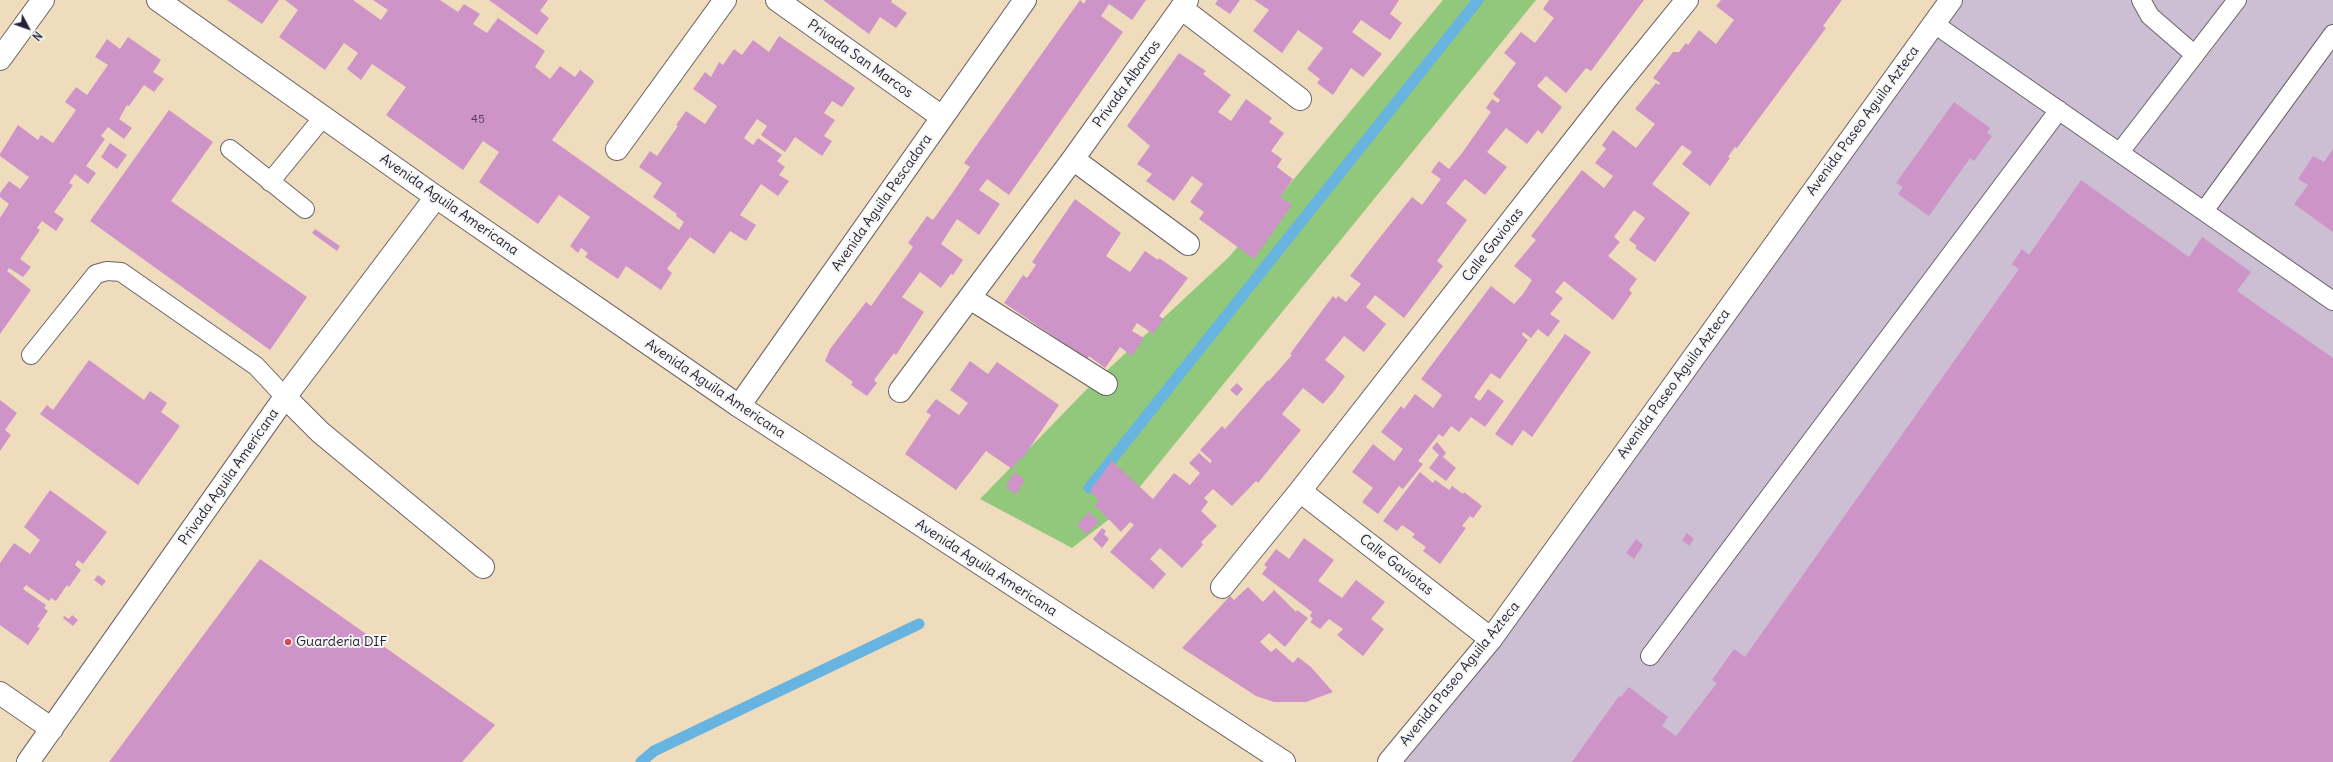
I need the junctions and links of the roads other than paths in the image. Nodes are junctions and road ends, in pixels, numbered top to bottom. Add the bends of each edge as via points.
1 (43, 0) edge
2 (158, 0) edge
3 (725, 0) edge
4 (777, 0) edge
5 (1025, 0) edge
6 (1687, 0) edge
7 (1951, 0) edge
8 (2141, 0) edge
9 (2237, 0) edge
10 (1184, 4) edge
11 (1934, 23) junction
12 (2333, 34) edge
13 (2195, 55) junction
14 (0, 59) edge
15 (1300, 99) dead end
16 (2059, 110) junction
17 (324, 116) junction
18 (942, 117) junction
19 (230, 149) dead end
20 (617, 149) dead end
21 (2120, 152) junction
22 (1072, 159) junction
23 (270, 182) junction
24 (436, 197) junction
25 (305, 209) dead end
26 (2204, 210) junction
27 (1188, 244) dead end
28 (970, 298) junction
29 (2333, 300) edge
30 (31, 355) dead end
31 (1106, 384) dead end
32 (900, 391) dead end
33 (285, 397) junction
34 (739, 406) junction
35 (1300, 491) junction
36 (483, 567) dead end
37 (1222, 587) dead end
38 (1491, 639) junction
39 (1650, 656) dead end
40 (0, 693) edge
41 (52, 730) junction
42 (28, 762) edge
43 (1284, 762) edge
44 (1388, 762) edge

1 - 14 street
2 - 17 street, Avenida Aguila Americana
3 - 20 street
4 - 18 street, Privada San Marcos
5 - 18 street, Avenida Aguila Pescadora
6 - 35 street, Calle Gaviotas
7 - 11 street, Avenida Paseo Aguila Azteca
8 - 13 lane via 2150,16
9 - 13 lane
10 - 15 street, Privada Albatros
10 - 22 street, Privada Albatros
11 - 16 lane
11 - 38 street, Avenida Paseo Aguila Azteca
12 - 26 lane
13 - 21 lane
16 - 21 lane
16 - 39 lane
17 - 23 lane
17 - 24 street, Avenida Aguila Americana
18 - 34 street, Avenida Aguila Pescadora
19 - 23 lane
21 - 26 lane
22 - 27 street
22 - 28 street, Privada Albatros
23 - 25 lane
24 - 33 street, Privada Aguila Americana
24 - 34 street, Avenida Aguila Americana
26 - 29 lane
28 - 31 street
28 - 32 street, Privada Albatros
30 - 33 lane via 96,274 107,271 121,272 256,366
33 - 36 street via 320,432
33 - 41 street, Privada Aguila Americana
34 - 43 street, Avenida Aguila Americana
35 - 37 street, Calle Gaviotas
35 - 38 street, Calle Gaviotas
38 - 44 street, Avenida Paseo Aguila Azteca
40 - 41 street
41 - 42 street, Privada Aguila Americana

